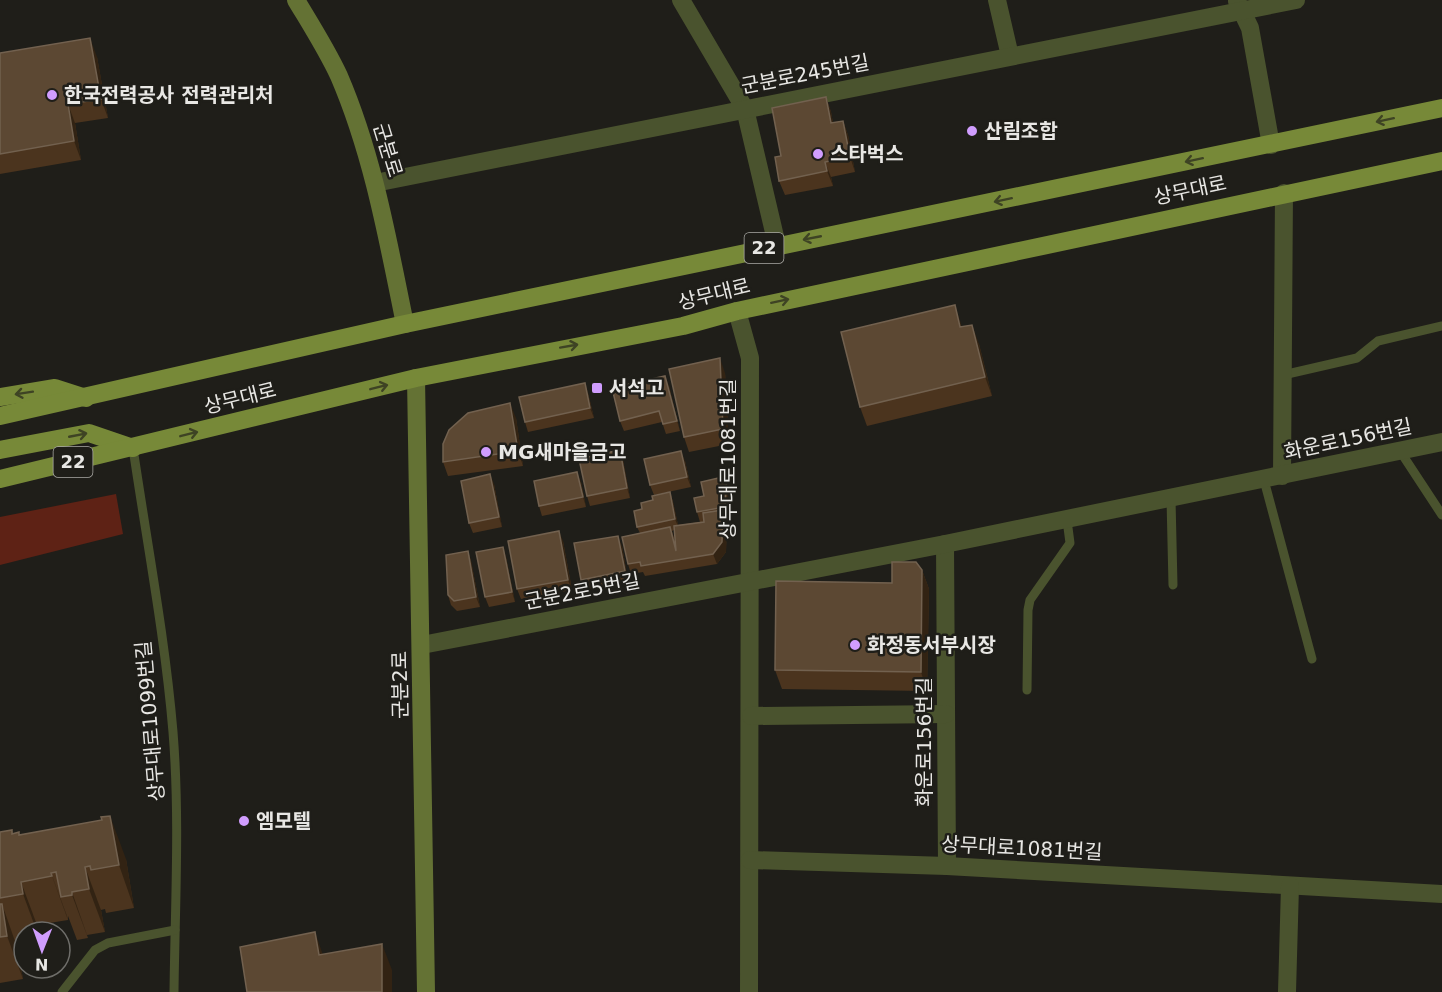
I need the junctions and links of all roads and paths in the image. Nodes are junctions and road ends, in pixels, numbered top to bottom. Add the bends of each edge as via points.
1 (296, 0) edge
2 (681, 0) edge
3 (997, 0) edge
4 (1296, 0) edge
5 (1240, 5) edge
6 (1010, 56) junction
7 (1442, 108) edge
8 (745, 109) junction
9 (1270, 145) junction
10 (1442, 161) edge
11 (375, 183) junction
12 (1284, 193) junction
13 (777, 245) junction
14 (737, 311) junction
15 (405, 324) junction
16 (1442, 326) edge
17 (1283, 375) junction
18 (416, 378) junction
19 (0, 397) edge
20 (88, 398) junction
21 (0, 416) edge
22 (1442, 442) edge
23 (133, 448) junction
24 (0, 450) edge
25 (1400, 451) junction
26 (1273, 478) junction
27 (0, 479) edge
28 (1171, 499) junction
29 (1442, 515) edge
30 (1067, 520) junction
31 (945, 544) junction
32 (750, 581) junction
33 (1173, 585) dead end
34 (422, 645) junction
35 (1312, 659) dead end
36 (1027, 690) dead end
37 (946, 714) junction
38 (751, 716) junction
39 (750, 860) junction
40 (947, 867) junction
41 (1290, 886) junction
42 (1442, 894) edge
43 (175, 930) junction
44 (62, 992) edge
45 (174, 992) edge
46 (426, 992) edge
47 (749, 992) edge
48 (1287, 992) edge

1 - 11 street, 군분로 via 339,76
2 - 8 street
3 - 6 street
4 - 5 street, 군분로245번길
5 - 6 street, 군분로245번길
5 - 9 street via 1250,28
6 - 8 street, 군분로245번길
7 -> 9 main road, 상무대로 / 22
8 - 11 street, 군분로245번길
8 - 13 street
9 -> 13 main road, 상무대로 / 22
10 - 12 main road, 상무대로 / 22
11 - 15 street, 군분로
14 -> 12 main road, 상무대로 / 22
12 - 17 street
13 - 15 main road, 상무대로 / 22
18 -> 14 main road, 상무대로 / 22 via 683,326
14 - 32 street, 상무대로1081번길 via 750,358
15 - 20 main road, 상무대로 / 22
16 - 17 lane via 1378,341 1357,357
17 - 26 street
23 -> 18 main road, 상무대로 / 22
18 - 34 street, 군분2로
20 -> 19 main road, 22 via 55,388
20 - 21 main road, 상무대로
22 - 25 street, 화운로156번길
24 -> 23 main road via 89,433
23 - 27 main road, 22
23 - 43 lane, 상무대로1099번길 via 173,733
25 - 26 street, 화운로156번길
25 - 29 lane
26 - 28 street, 화운로156번길
26 - 35 lane, 화운로156번길
28 - 30 street, 화운로156번길
28 - 33 lane
30 - 31 street, 화운로156번길
30 - 36 lane via 1070,543 1036,590 1028,610
31 - 32 street, 화운로156번길
31 - 37 street, 화운로156번길
32 - 34 street, 군분2로5번길
32 - 38 street, 상무대로1081번길
34 - 46 street, 군분2로
37 - 38 street
37 - 40 street, 화운로156번길
38 - 39 street, 상무대로1081번길
39 - 40 street, 상무대로1081번길
39 - 47 street, 상무대로1081번길
40 - 41 street, 상무대로1081번길
41 - 42 street, 상무대로1081번길
41 - 48 street
43 - 44 lane via 108,943 95,950
43 - 45 lane, 상무대로1099번길

